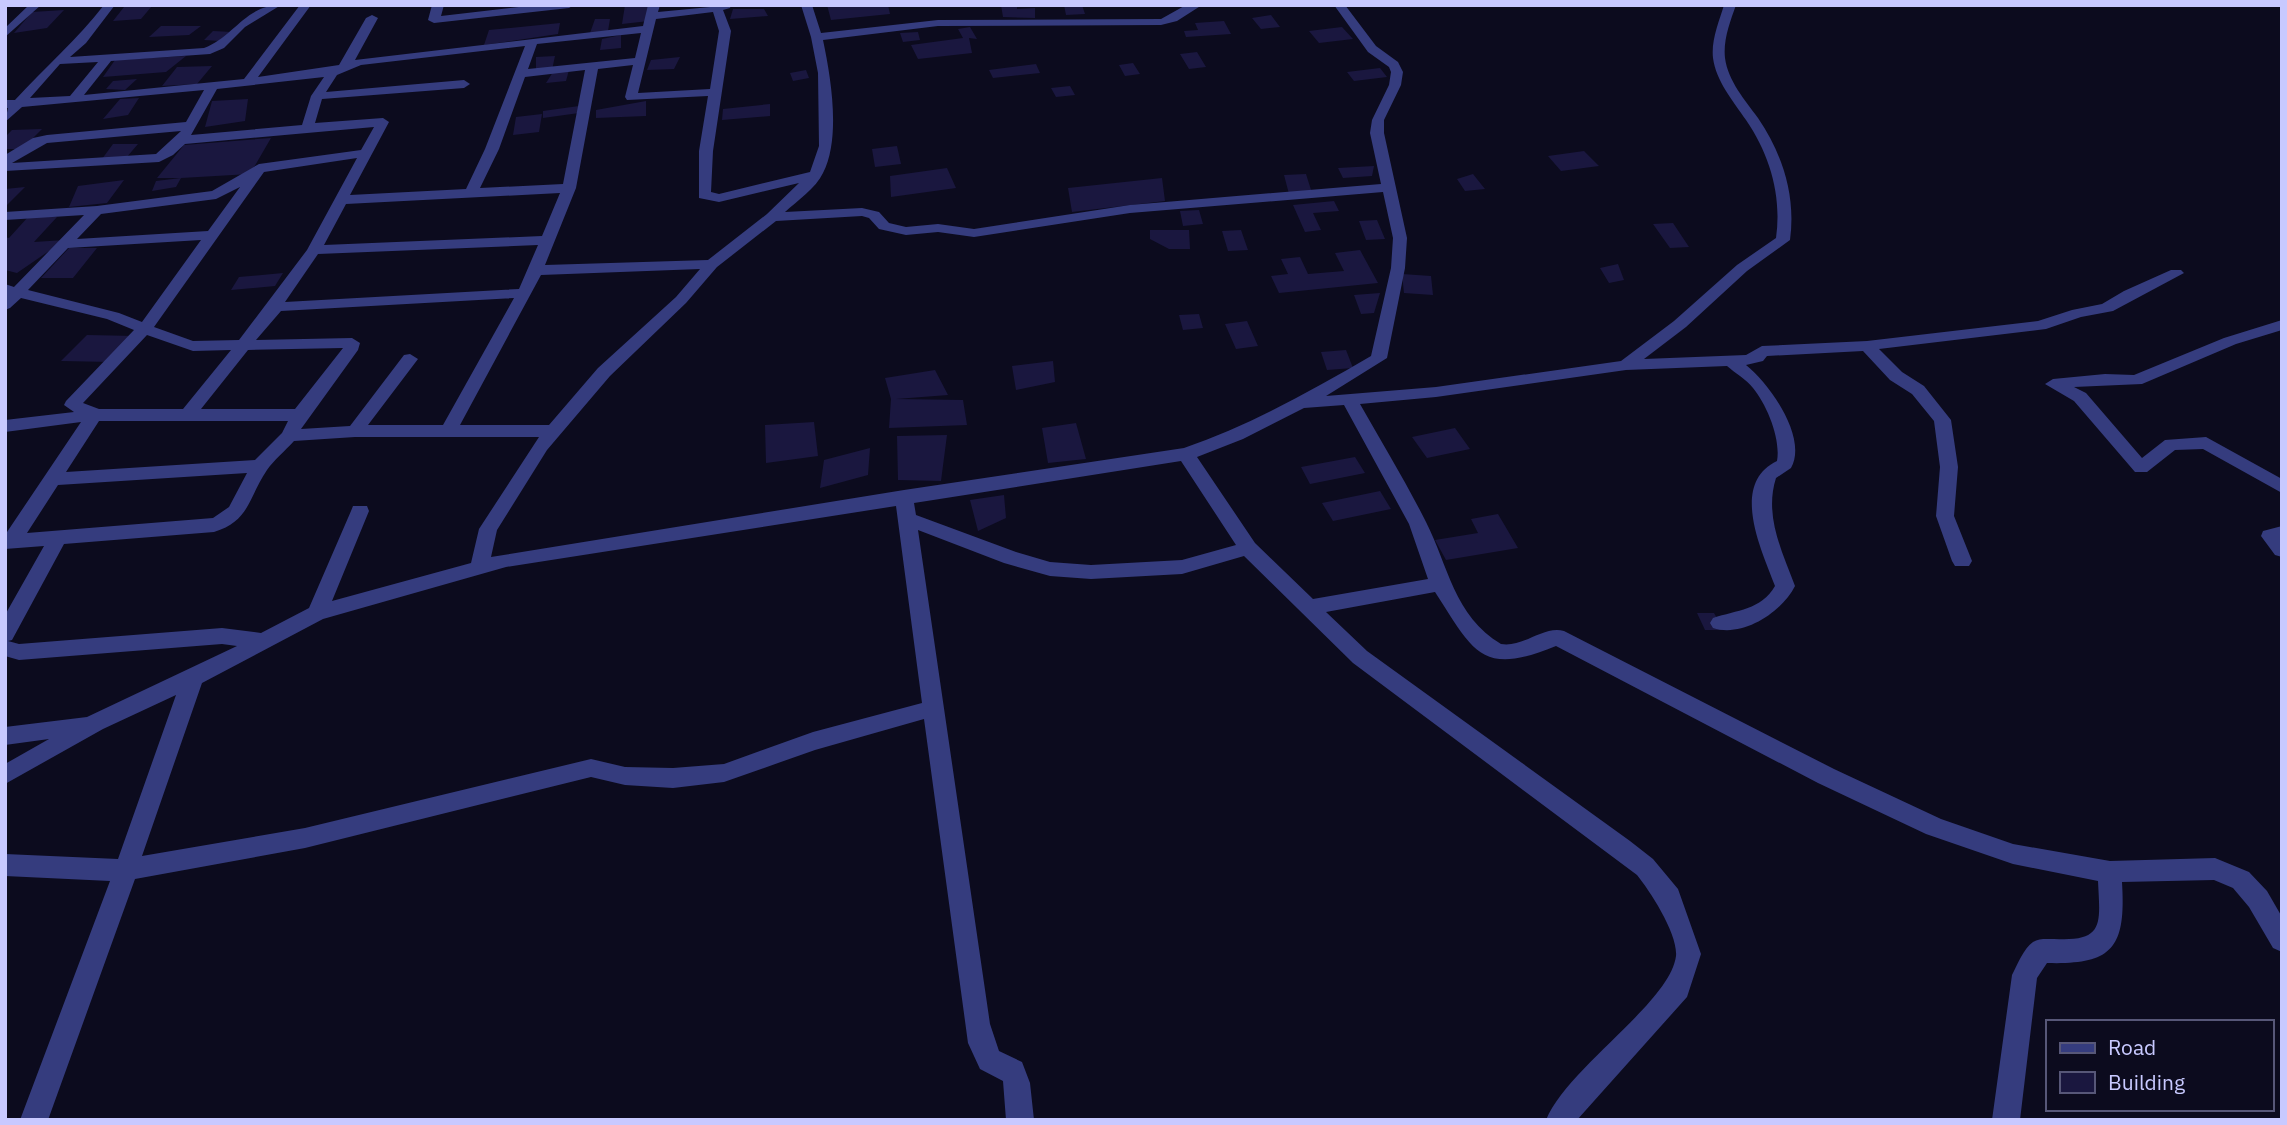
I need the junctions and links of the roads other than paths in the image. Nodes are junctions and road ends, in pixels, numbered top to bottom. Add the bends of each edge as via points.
1 (36, 5) edge
2 (110, 5) edge
3 (276, 5) edge
4 (306, 5) edge
5 (438, 5) edge
6 (569, 5) edge
7 (806, 5) edge
8 (1197, 5) edge
9 (1339, 5) edge
10 (1730, 5) edge
11 (720, 6) edge
12 (519, 8) edge
13 (21, 17) junction
14 (651, 17) edge
15 (372, 18) dead end
16 (5, 19) edge
17 (5, 34) edge
18 (429, 36) junction
19 (817, 37) junction
20 (532, 42) junction
21 (107, 58) junction
22 (57, 61) junction
23 (640, 61) junction
24 (592, 67) junction
25 (339, 69) junction
26 (518, 74) junction
27 (248, 80) junction
28 (464, 84) dead end
29 (213, 85) junction
30 (714, 92) junction
31 (317, 96) junction
32 (73, 100) junction
33 (11, 103) edge
34 (5, 118) edge
35 (189, 127) junction
36 (307, 128) junction
37 (180, 140) junction
38 (366, 153) junction
39 (5, 161) edge
40 (5, 167) edge
41 (260, 169) junction
42 (816, 174) junction
43 (1388, 187) junction
44 (569, 188) junction
45 (471, 193) junction
46 (340, 200) junction
47 (97, 210) junction
48 (5, 216) edge
49 (772, 217) junction
50 (213, 234) junction
51 (548, 240) junction
52 (65, 244) junction
53 (314, 250) junction
54 (712, 264) junction
55 (535, 271) junction
56 (2176, 273) dead end
57 (524, 293) junction
58 (9, 296) edge
59 (272, 310) junction
60 (2282, 326) edge
61 (146, 327) junction
62 (244, 346) junction
63 (1867, 346) junction
64 (410, 359) dead end
65 (1730, 360) junction
66 (1626, 365) junction
67 (1349, 400) junction
68 (1302, 403) junction
69 (189, 414) junction
70 (94, 415) junction
71 (300, 415) junction
72 (5, 426) edge
73 (554, 430) junction
74 (355, 431) junction
75 (447, 431) junction
76 (289, 436) junction
77 (1186, 454) junction
78 (260, 466) junction
79 (52, 479) junction
80 (2282, 487) edge
81 (904, 496) junction
82 (360, 511) dead end
83 (907, 519) junction
84 (2282, 533) edge
85 (58, 537) junction
86 (9, 541) edge
87 (1248, 548) junction
88 (2282, 550) edge
89 (1962, 561) dead end
90 (479, 569) junction
91 (1440, 584) junction
92 (1309, 607) junction
93 (317, 613) junction
94 (1720, 623) dead end
95 (263, 641) junction
96 (6, 646) edge
97 (193, 678) junction
98 (934, 708) junction
99 (95, 723) junction
100 (5, 736) edge
101 (5, 775) edge
102 (5, 865) edge
103 (126, 870) junction
104 (2110, 872) junction
105 (2282, 940) edge
106 (34, 1120) edge
107 (1020, 1120) edge
108 (1560, 1120) edge
109 (2006, 1120) edge

1 - 13 street
2 - 22 street via 82,41
3 - 21 street via 242,25 215,49
4 - 27 street via 269,59
5 - 18 street
6 - 12 street
7 - 19 street
8 - 19 street via 1182,16 1161,22 938,23
9 - 43 street via 1372,49 1397,72 1378,120
10 - 66 street via 1719,58 1732,92 1760,130 1774,164 1787,222 1783,240 1742,268
11 - 14 street
11 - 30 street via 725,31
12 - 18 street
13 - 16 street
13 - 17 street
14 - 20 street
14 - 23 street
15 - 25 street
18 - 20 street
18 - 25 street
19 - 42 street via 824,73 826,146
20 - 26 street
21 - 22 street
21 - 32 street
22 - 33 street
23 - 24 street
23 - 30 street via 631,97
24 - 26 street
24 - 44 street
25 - 27 street
25 - 31 street
26 - 45 street
27 - 29 street
28 - 31 street
29 - 32 street
29 - 35 street
30 - 42 street via 704,195 719,198
31 - 36 street
32 - 33 street
33 - 34 street
35 - 37 street
35 - 39 street via 47,139
36 - 37 street
36 - 38 street via 383,122
37 - 40 street via 167,154 147,161
38 - 41 street
38 - 46 street
41 - 47 street via 216,195
41 - 50 street
42 - 49 street
43 - 49 street via 1130,209 974,233 938,228 906,232 884,226 874,215 862,212
43 - 68 street via 1400,237 1379,358
44 - 45 street
44 - 51 street
45 - 46 street
46 - 53 street
47 - 48 street
47 - 52 street
49 - 54 street
50 - 52 street
50 - 61 street
51 - 53 street
51 - 55 street
52 - 58 street
53 - 59 street
54 - 55 street
54 - 73 street via 681,300 604,372
55 - 57 street
56 - 63 street via 2107,308 2040,326
57 - 59 street via 285,305
57 - 75 street
58 - 61 street
59 - 62 street
60 - 80 street via 2230,341 2136,380 2053,384 2080,397 2141,468 2171,444 2206,443
61 - 62 street via 193,346
61 - 70 street via 72,405
62 - 69 street
62 - 71 street via 351,341 352,347
63 - 65 street via 1769,351 1747,360
63 - 89 street via 1895,376 1918,390 1942,420 1950,467 1945,516
64 - 74 street
65 - 66 street
65 - 94 street via 1767,396 1788,447 1785,464 1767,478 1763,500 1764,526 1785,586 1768,609
66 - 67 street
67 - 68 street
67 - 91 street via 1418,524
68 - 77 street via 1231,439
69 - 70 street
69 - 71 street
70 - 72 street
70 - 79 street
71 - 76 street
73 - 75 street
73 - 90 street via 488,529
74 - 75 street
74 - 76 street
76 - 78 street
77 - 81 street
77 - 87 street
78 - 79 street
78 - 85 street via 226,521
79 - 86 street
81 - 83 street
81 - 90 street via 519,558
82 - 93 street
83 - 87 street via 1050,569 1091,572 1182,567
83 - 98 street
84 - 88 street via 2270,536
85 - 86 street
85 - 96 street
87 - 92 street
90 - 93 street
91 - 92 street
91 - 104 street via 1489,649 1507,653 1557,637 1934,827 2013,854
92 - 108 street via 1360,657 1622,848 1669,897 1689,954 1678,988
93 - 95 street
95 - 96 street via 222,636 19,652
95 - 97 street
97 - 99 street
97 - 103 street
98 - 103 street via 813,741 724,773 673,778 625,776 591,768 305,838
98 - 107 street via 977,1024 985,1057 1013,1071
99 - 100 street
99 - 101 street
102 - 103 street
103 - 106 street
104 - 105 street via 2216,869 2241,880
104 - 109 street via 2110,926 2101,942 2086,951 2040,951 2025,975

